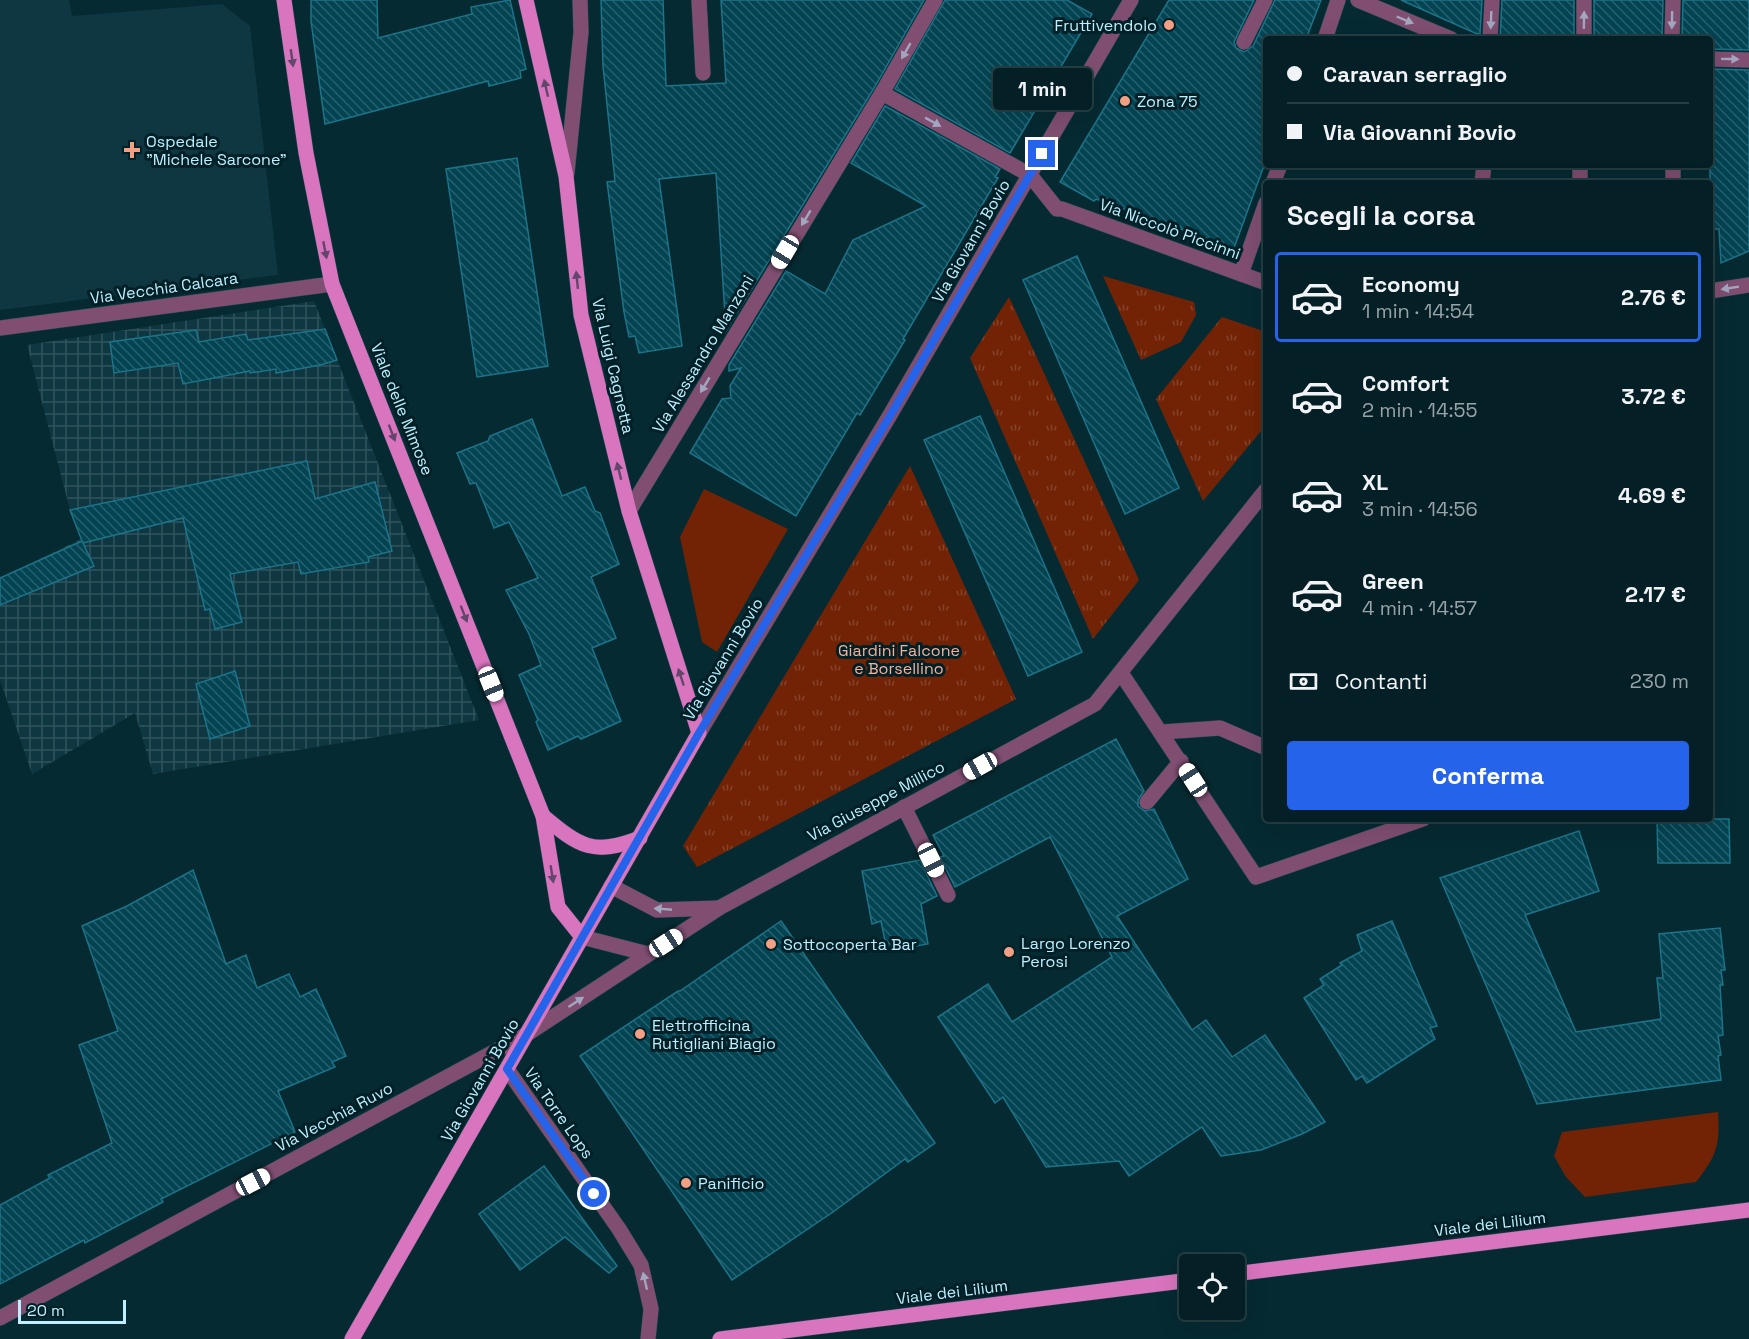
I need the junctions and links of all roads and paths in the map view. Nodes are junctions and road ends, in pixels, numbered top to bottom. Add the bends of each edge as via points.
1 (284, 0) edge
2 (526, 0) edge
3 (580, 0) edge
4 (699, 0) edge
5 (936, 0) edge
6 (1265, 0) edge
7 (1338, 0) edge
8 (1358, 0) edge
9 (1491, 0) edge
10 (1584, 0) edge
11 (1672, 0) edge
12 (1124, 2) edge
13 (1326, 36) edge
14 (1444, 36) edge
15 (1490, 36) edge
16 (1584, 36) edge
17 (1672, 36) edge
18 (1244, 42) dead end
19 (1713, 59) edge
20 (1749, 60) edge
21 (703, 73) dead end
22 (882, 93) junction
23 (566, 176) junction
24 (1030, 176) junction
25 (1263, 211) edge
26 (1241, 273) junction
27 (1263, 282) edge
28 (332, 284) junction
29 (1749, 285) edge
30 (1713, 291) edge
31 (0, 328) edge
32 (1263, 494) edge
33 (629, 511) junction
34 (1121, 673) junction
35 (1162, 732) junction
36 (699, 733) junction
37 (1263, 747) edge
38 (1181, 761) junction
39 (1147, 802) dead end
40 (904, 807) junction
41 (543, 816) junction
42 (1414, 822) edge
43 (640, 838) junction
44 (611, 886) junction
45 (948, 895) dead end
46 (719, 908) junction
47 (582, 937) junction
48 (648, 954) junction
49 (527, 1034) junction
50 (507, 1069) junction
51 (1749, 1210) edge
52 (1245, 1273) edge
53 (1179, 1281) edge
54 (0, 1318) edge
55 (352, 1339) edge
56 (648, 1339) edge
57 (720, 1339) edge

1 -> 28 main road, Viale delle Mimose via 306,153
23 -> 2 main road, Via Luigi Cagnetta
3 - 23 street via 581,32
4 - 21 street
5 -> 22 street, Via Alessandro Manzoni
6 - 18 street
7 - 13 street
8 -> 14 street
9 -> 15 street
16 -> 10 street
11 -> 17 street
12 - 24 street, Via Giovanni Bovio
19 -> 20 street
22 -> 24 street
22 -> 33 street, Via Alessandro Manzoni
33 -> 23 main road, Via Luigi Cagnetta via 581,315
24 - 26 street, Via Niccolò Piccinni via 1057,209
24 - 36 street, Via Giovanni Bovio
25 - 26 street
26 - 27 street, Via Niccolò Piccinni
28 - 31 street, Via Vecchia Calcara
28 -> 41 main road, Viale delle Mimose
29 -> 30 street
32 - 34 street, Via Giuseppe Millico
36 -> 33 main road, Via Luigi Cagnetta
34 - 35 street
34 - 40 street, Via Giuseppe Millico via 1095,704
35 - 37 street via 1220,728
35 - 38 street
36 - 43 main road, Via Giovanni Bovio
38 - 39 street
38 - 42 street via 1256,877
40 - 45 street
40 - 46 street, Via Giuseppe Millico
41 - 43 main road, Viale delle Mimose via 566,836 584,845 602,849
41 -> 47 main road, Viale delle Mimose via 558,907
43 - 44 main road, Via Giovanni Bovio
46 -> 44 street, Via Giuseppe Millico via 657,910
44 - 47 main road, Via Giovanni Bovio
46 - 48 street, Via Giuseppe Millico
47 - 48 street
47 - 49 main road, Via Giovanni Bovio
49 -> 48 street, Via Giuseppe Millico
49 - 50 main road, Via Giovanni Bovio
49 - 54 street, Via Vecchia Ruvo
50 - 55 main road, Via Giovanni Bovio
56 -> 50 street, Via Torre Lops via 651,1309 641,1265
51 - 52 main road, Viale dei Lilium
53 - 57 main road, Viale dei Lilium

